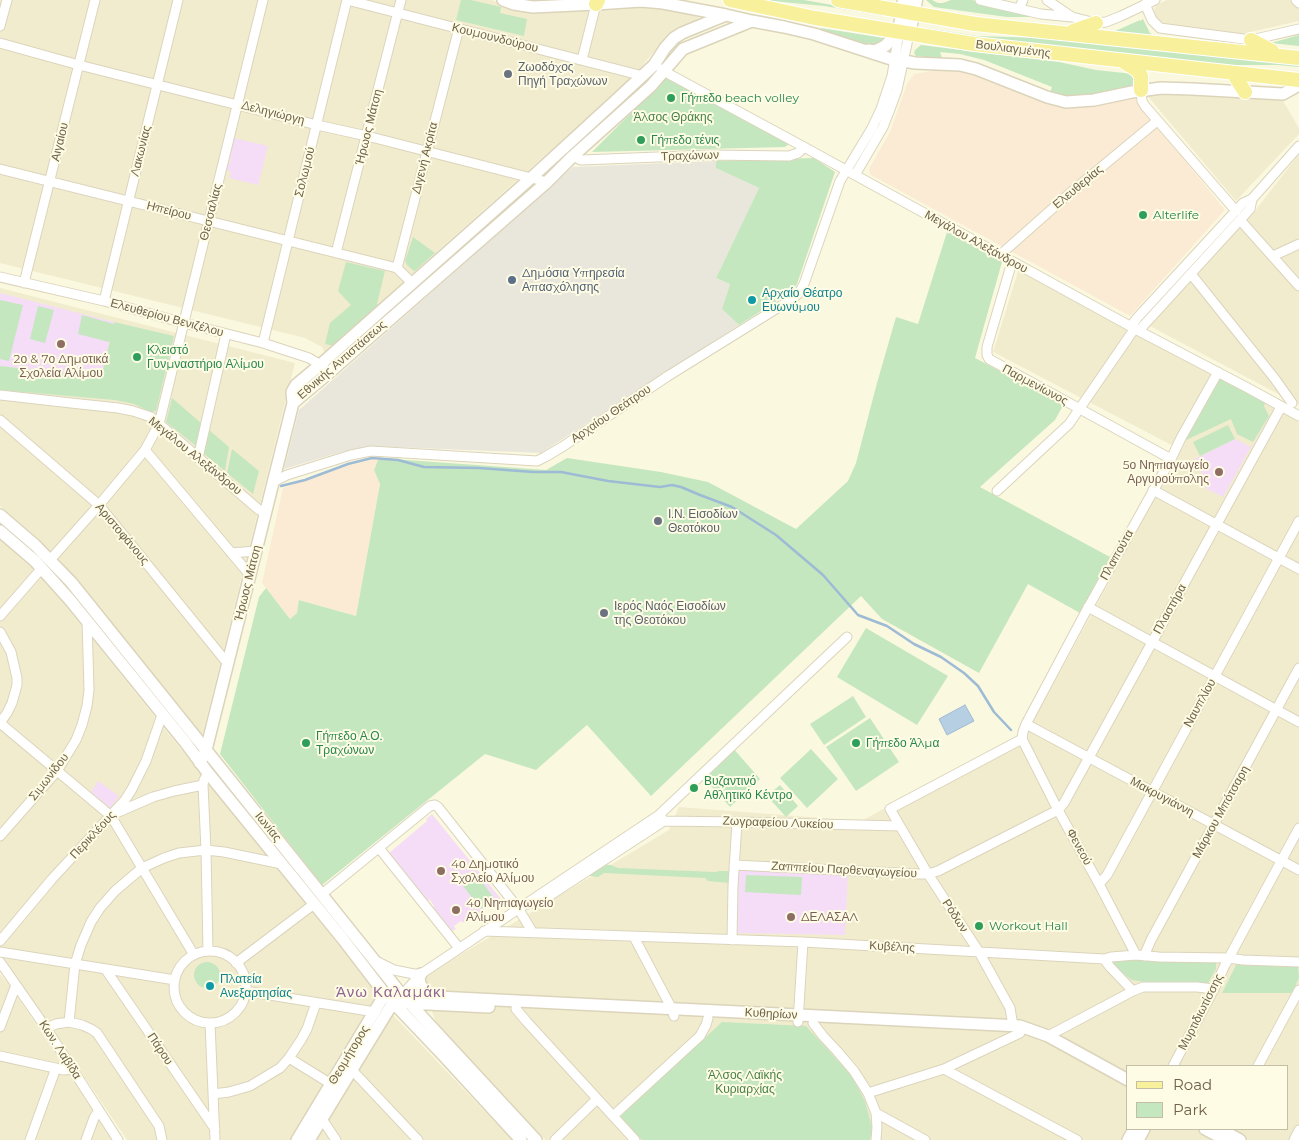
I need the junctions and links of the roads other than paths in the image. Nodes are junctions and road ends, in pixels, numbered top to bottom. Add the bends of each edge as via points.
1 (6, 0) edge
2 (95, 0) edge
3 (178, 0) edge
4 (263, 0) edge
5 (347, 0) edge
6 (401, 0) edge
7 (503, 0) edge
8 (730, 0) edge
9 (838, 0) edge
10 (980, 0) edge
11 (1023, 0) edge
12 (1047, 0) edge
13 (1155, 0) edge
14 (1296, 0) edge
15 (597, 2) edge
16 (1299, 3) edge
17 (1146, 4) junction
18 (909, 6) edge
19 (1019, 9) junction
20 (398, 13) junction
21 (726, 15) junction
22 (1072, 17) junction
23 (752, 21) junction
24 (1096, 23) junction
25 (0, 26) edge
26 (459, 28) junction
27 (1299, 29) edge
28 (904, 33) junction
29 (1067, 33) junction
30 (1250, 40) junction
31 (0, 43) edge
32 (864, 50) junction
33 (1279, 55) junction
34 (1299, 58) edge
35 (582, 60) junction
36 (900, 60) junction
37 (1124, 62) junction
38 (79, 65) junction
39 (654, 65) junction
40 (1164, 66) junction
41 (665, 72) junction
42 (1233, 73) junction
43 (643, 76) junction
44 (1299, 80) edge
45 (157, 85) junction
46 (1299, 85) edge
47 (1141, 90) junction
48 (1245, 92) junction
49 (238, 104) junction
50 (1157, 121) junction
51 (317, 125) junction
52 (367, 136) junction
53 (1299, 146) edge
54 (804, 147) junction
55 (426, 151) junction
56 (573, 156) junction
57 (0, 169) edge
58 (846, 170) junction
59 (855, 175) junction
60 (531, 178) junction
61 (50, 182) junction
62 (547, 182) junction
63 (1252, 199) junction
64 (129, 201) junction
65 (1236, 211) junction
66 (1240, 220) junction
67 (209, 221) junction
68 (288, 242) junction
69 (1299, 244) edge
70 (336, 253) junction
71 (1000, 255) junction
72 (1272, 256) junction
73 (1012, 262) junction
74 (397, 268) junction
75 (1190, 274) junction
76 (0, 277) edge
77 (24, 283) junction
78 (412, 283) junction
79 (1299, 286) edge
80 (104, 301) junction
81 (184, 323) junction
82 (1135, 329) junction
83 (226, 334) junction
84 (263, 343) junction
85 (320, 365) junction
86 (331, 371) junction
87 (1218, 372) junction
88 (0, 395) edge
89 (293, 403) junction
90 (1289, 405) edge
91 (1080, 409) junction
92 (1299, 416) edge
93 (0, 420) edge
94 (159, 424) junction
95 (145, 450) junction
96 (198, 458) junction
97 (1171, 459) junction
98 (273, 482) junction
99 (1152, 490) junction
100 (997, 491) dead end
101 (99, 505) junction
102 (265, 513) junction
103 (0, 515) edge
104 (1299, 521) edge
105 (1216, 525) junction
106 (0, 531) edge
107 (256, 551) junction
108 (231, 552) junction
109 (1279, 558) junction
110 (50, 560) junction
111 (42, 568) junction
112 (1299, 569) edge
113 (250, 575) junction
114 (1088, 607) junction
115 (0, 616) edge
116 (87, 620) junction
117 (0, 632) edge
118 (847, 637) dead end
119 (1152, 642) junction
120 (228, 664) junction
121 (1299, 668) edge
122 (1215, 676) junction
123 (1276, 710) junction
124 (162, 715) junction
125 (1299, 722) edge
126 (0, 723) edge
127 (1026, 724) junction
128 (1022, 739) junction
129 (206, 750) junction
130 (1089, 757) junction
131 (200, 763) junction
132 (57, 771) junction
133 (208, 772) junction
134 (203, 785) junction
135 (222, 790) junction
136 (1152, 791) junction
137 (205, 800) junction
138 (1058, 810) junction
139 (111, 816) junction
140 (661, 818) junction
141 (737, 822) junction
142 (1214, 824) junction
143 (900, 826) junction
144 (1299, 828) edge
145 (0, 836) edge
146 (379, 848) junction
147 (206, 850) junction
148 (1281, 860) junction
149 (282, 864) junction
150 (734, 865) junction
151 (142, 868) junction
152 (1299, 870) edge
153 (928, 874) junction
154 (1099, 884) junction
155 (322, 894) junction
156 (314, 904) junction
157 (521, 906) junction
158 (484, 931) junction
159 (533, 933) junction
160 (634, 937) junction
161 (732, 940) junction
162 (0, 941) edge
163 (803, 942) junction
164 (459, 948) junction
165 (208, 951) junction
166 (0, 952) edge
167 (979, 952) junction
168 (194, 955) junction
169 (1140, 956) junction
170 (1228, 958) junction
171 (374, 959) junction
172 (1104, 959) junction
173 (0, 962) edge
174 (1299, 962) edge
175 (236, 963) junction
176 (76, 964) junction
177 (106, 970) junction
178 (421, 974) junction
179 (175, 980) junction
180 (16, 985) junction
181 (1214, 989) junction
182 (1299, 990) edge
183 (1133, 991) junction
184 (245, 992) junction
185 (397, 999) junction
186 (434, 1001) junction
187 (316, 1003) junction
188 (517, 1005) junction
189 (375, 1012) junction
190 (673, 1012) junction
191 (708, 1018) junction
192 (799, 1019) junction
193 (69, 1022) junction
194 (210, 1023) junction
195 (813, 1023) junction
196 (0, 1027) edge
197 (46, 1028) junction
198 (432, 1028) junction
199 (1016, 1029) junction
200 (1048, 1036) junction
201 (0, 1056) edge
202 (289, 1058) junction
203 (1174, 1065) edge
204 (1259, 1065) edge
205 (56, 1068) junction
206 (72, 1069) junction
207 (944, 1069) junction
208 (352, 1070) junction
209 (1126, 1079) edge
210 (331, 1084) junction
211 (1126, 1085) edge
212 (868, 1093) junction
213 (213, 1094) junction
214 (597, 1099) junction
215 (99, 1110) junction
216 (876, 1113) junction
217 (613, 1116) junction
218 (318, 1117) junction
219 (214, 1129) junction
220 (1209, 1130) edge
221 (1299, 1130) edge
222 (1222, 1133) edge
223 (30, 1140) edge
224 (86, 1140) edge
225 (117, 1140) edge
226 (162, 1140) edge
227 (215, 1140) edge
228 (297, 1140) edge
229 (309, 1140) edge
230 (336, 1140) edge
231 (418, 1140) edge
232 (521, 1140) edge
233 (536, 1140) edge
234 (555, 1140) edge
235 (635, 1140) edge
236 (876, 1140) edge
237 (925, 1140) edge
238 (1077, 1140) edge
239 (1240, 1140) edge
240 (1294, 1140) edge

1 - 25 street
2 - 38 street, Αιγαίου
3 - 45 street, Λακωνίας
4 - 49 street, Θεσσαλίας
5 - 20 street, Κουμουνδούρου
5 - 51 street, Σολωμού
6 - 20 street, Ήρωος Μάτση
7 - 15 street via 532,7
8 - 28 main road, Βουλιαγμένης
9 - 18 main road, Βουλιαγμένης
10 - 19 street
11 - 19 street
12 - 22 street
13 - 17 street
14 - 16 street
15 - 21 street via 663,3
15 - 35 street
17 - 24 street via 1106,22
17 - 30 street via 1152,20 1160,28
18 - 28 main road
18 - 29 main road, Βουλιαγμένης via 975,24
19 - 22 street
20 - 26 street, Κουμουνδούρου
20 - 52 street, Ήρωος Μάτση
21 - 23 street
21 - 39 street, Εθνικής Αντιστάσεως via 678,36
22 - 24 street
23 - 32 street via 799,30
23 - 41 street, Εθνικής Αντιστάσεως via 683,49
24 - 29 main road
26 - 35 street, Κουμουνδούρου
26 - 55 street, Διγενή Ακρίτα
27 - 30 street
28 - 32 street via 875,51
28 - 36 street
28 - 37 main road, Βουλιαγμένης
29 - 33 main road, Βουλιαγμένης
30 - 33 main road
31 - 38 street, Δεληγιώργη
32 - 36 street
33 - 34 main road, Βουλιαγμένης
35 - 43 street, Κουμουνδούρου
36 - 47 street via 960,64 1066,102
36 - 58 street, Αρχαίου Θεάτρου via 872,128
36 - 59 street via 897,90 882,127
37 - 40 main road, Βουλιαγμένης
37 - 47 main road via 1141,76
38 - 45 street, Δεληγιώργη
38 - 61 street, Αιγαίου
39 - 41 street, Μεγάλου Αλεξάνδρου
39 - 43 street, Εθνικής Αντιστάσεως
40 - 42 main road, Βουλιαγμένης
40 - 47 main road
41 - 54 street, Μεγάλου Αλεξάνδρου
41 - 56 street, Εθνικής Αντιστάσεως
42 - 44 main road, Βουλιαγμένης
42 - 48 main road
43 - 60 street, Εθνικής Αντιστάσεως
45 - 49 street, Δεληγιώργη
45 - 64 street, Λακωνίας
46 - 48 street via 1283,94
47 - 48 street
47 - 50 street via 1143,103
49 - 51 street, Δεληγιώργη
49 - 67 street, Θεσσαλίας
50 - 65 street
50 - 71 street, Ελευθερίας
51 - 52 street, Δεληγιώργη
51 - 68 street, Σολωμού
52 - 55 street, Δεληγιώργη
52 - 70 street, Ήρωος Μάτση
53 - 63 street
54 - 56 street, Τραχώνων via 788,156 709,155 581,160
54 - 58 street, Μεγάλου Αλεξάνδρου
55 - 60 street, Δεληγιώργη
55 - 74 street, Διγενή Ακρίτα
56 - 62 street, Εθνικής Αντιστάσεως
57 - 61 street, Ηπείρου
58 - 59 street, Μεγάλου Αλεξάνδρου
58 - 98 street, Αρχαίου Θεάτρου via 799,293 545,458 527,461 371,451
59 - 71 street, Μεγάλου Αλεξάνδρου
60 - 62 street, Δεληγιώργη
60 - 78 street, Εθνικής Αντιστάσεως
61 - 64 street, Ηπείρου
61 - 77 street, Αιγαίου
62 - 86 street, Εθνικής Αντιστάσεως
63 - 65 street
63 - 66 street via 1250,209
64 - 67 street, Ηπείρου
64 - 80 street, Λακωνίας
65 - 82 street via 1137,318
66 - 72 street
66 - 75 street
67 - 68 street, Ηπείρου
67 - 81 street, Θεσσαλίας
68 - 70 street, Ηπείρου
68 - 84 street, Σολωμού
69 - 72 street
70 - 74 street, Ηπείρου
71 - 73 street, Μεγάλου Αλεξάνδρου
72 - 79 street
73 - 82 street, Μεγάλου Αλεξάνδρου
73 - 91 street, Παρμενίωνος via 986,355
74 - 78 street
75 - 82 street via 1144,324
75 - 90 street via 1275,380
76 - 77 street, Ελευθερίου Βενιζέλου
77 - 80 street, Ελευθερίου Βενιζέλου
78 - 85 street, Εθνικής Αντιστάσεως
80 - 81 street, Ελευθερίου Βενιζέλου
81 - 83 street, Ελευθερίου Βενιζέλου
81 - 94 street, Θεσσαλίας
82 - 87 street, Μεγάλου Αλεξάνδρου
82 - 91 street
83 - 84 street, Ελευθερίου Βενιζέλου
83 - 96 street
84 - 85 street, Ελευθερίου Βενιζέλου via 309,358
85 - 86 street, Ελευθερίου Βενιζέλου
85 - 89 street, Εθνικής Αντιστάσεως via 296,385 292,392
86 - 89 street, Εθνικής Αντιστάσεως
87 - 90 street, Μεγάλου Αλεξάνδρου
87 - 97 street, Πλαπούτα
88 - 94 street, Μεγάλου Αλεξάνδρου via 118,408 150,417
89 - 98 street, Ήρωος Μάτση
90 - 92 street, Μεγάλου Αλεξάνδρου
90 - 105 street, Πλαστήρα
91 - 97 street, Παρμενίωνος
91 - 100 street via 1063,430
93 - 101 street, Αριστοφάνους
94 - 95 street, Θεσσαλίας
94 - 96 street, Μεγάλου Αλεξάνδρου
95 - 101 street, Θεσσαλίας
95 - 108 street
96 - 102 street, Μεγάλου Αλεξάνδρου
97 - 99 street, Πλαπούτα
98 - 102 street, Ήρωος Μάτση
99 - 105 street
99 - 114 street, Πλαπούτα
101 - 110 street, Θεσσαλίας
101 - 120 street, Αριστοφάνους
102 - 107 street, Ήρωος Μάτση
103 - 110 street, Ιωνίας
104 - 109 street, Ναυπλίου
105 - 109 street
105 - 119 street, Πλαστήρα
106 - 111 street, Ιωνίας
107 - 108 street
107 - 113 street, Ήρωος Μάτση
108 - 113 street
109 - 112 street
109 - 122 street, Ναυπλίου
110 - 129 street, Ιωνίας
111 - 115 street
111 - 116 street, Ιωνίας
113 - 120 street, Ήρωος Μάτση
114 - 119 street
114 - 127 street, Πλαπούτα
116 - 124 street, Ιωνίας
116 - 132 street, Σιμωνίδου via 90,690 87,706 76,740
117 - 126 street via 12,652 17,685 12,703
118 - 140 street
119 - 122 street
119 - 130 street, Πλαστήρα
120 - 129 street, Ήρωος Μάτση
121 - 123 street, Μάρκου Μπότσαρη
122 - 123 street
122 - 136 street, Ναυπλίου
123 - 125 street
123 - 142 street, Μάρκου Μπότσαρη
124 - 131 street, Ιωνίας
124 - 139 street, Περικλέους via 140,775
126 - 132 street
127 - 128 street, Πλαπούτα
127 - 130 street, Μακρυγιάννη
128 - 138 street, Φενεού
128 - 143 street, Ρόδων via 890,809
129 - 131 street, Ήρωος Μάτση
129 - 155 street, Ιωνίας
130 - 136 street, Μακρυγιάννη
130 - 138 street, Πλαστήρα
131 - 133 street, Ιωνίας
132 - 139 street
132 - 145 street, Σιμωνίδου
133 - 134 street
133 - 135 street, Ιωνίας
134 - 137 street
134 - 139 street via 153,797
135 - 137 street via 212,791
135 - 149 street, Ιωνίας
136 - 142 street, Μακρυγιάννη
136 - 154 street, Ναυπλίου
137 - 147 street
138 - 153 street, Ζαππείου Παρθεναγωγείου
138 - 154 street, Φενεού
139 - 151 street
139 - 162 street, Περικλέους
140 - 141 street, Ζωγραφείου Λυκείου
140 - 157 street
141 - 143 street, Ζωγραφείου Λυκείου
141 - 150 street
142 - 148 street, Μακρυγιάννη
142 - 169 street, Μάρκου Μπότσαρη
143 - 153 street, Ρόδων
144 - 148 street, Μυρτιδιωτίσσης
146 - 155 street
146 - 157 street via 434,805
146 - 164 street
147 - 149 street
147 - 151 street via 179,853
147 - 165 street
148 - 152 street, Μακρυγιάννη
148 - 170 street, Μυρτιδιωτίσσης
149 - 156 street, Ιωνίας
150 - 153 street, Ζαππείου Παρθεναγωγείου
150 - 161 street
151 - 168 street
151 - 176 street via 115,891 91,922
153 - 167 street, Ρόδων
154 - 169 street, Φενεού
155 - 171 street, Ιωνίας
156 - 175 street
156 - 185 street, Ιωνίας
157 - 158 street
157 - 159 street
158 - 159 street, Κυβέλης
158 - 164 street
159 - 160 street, Κυβέλης
160 - 161 street, Κυβέλης
160 - 190 street
161 - 163 street, Κυβέλης
163 - 167 street, Κυβέλης
163 - 192 street
164 - 178 street
165 - 168 street
165 - 175 street via 224,954
166 - 176 street
167 - 172 street, Κυβέλης
167 - 199 street, Ρόδων via 1010,1008
168 - 179 street via 181,966
169 - 170 street, Κυβέλης
169 - 172 street, Κυβέλης
170 - 174 street, Κυβέλης
170 - 181 street, Μυρτιδιωτίσσης
171 - 178 street via 394,970
171 - 185 street, Ιωνίας
172 - 183 street
173 - 180 street, Κων. Λαβίδα
175 - 184 street via 244,976
176 - 177 street
176 - 193 street
177 - 179 street
177 - 219 street, Πάρου
178 - 185 street
178 - 186 street via 419,982
179 - 194 street via 175,994 182,1009 194,1019
180 - 196 street
180 - 197 street, Κων. Λαβίδα
181 - 183 street via 1156,986
181 - 203 street, Μυρτιδιωτίσσης
182 - 204 street
183 - 200 street
184 - 187 street
184 - 194 street via 241,1004 232,1014
185 - 186 street, Κυθηρίων
185 - 189 street, Θεομήτορος
185 - 198 street, Ιωνίας
185 - 208 street, Θεομήτορος
185 - 232 street, Ιωνίας
186 - 188 street, Κυθηρίων
186 - 198 street
187 - 189 street
187 - 202 street via 302,1040
188 - 190 street, Κυθηρίων
188 - 214 street via 527,1022
189 - 210 street, Θεομήτορος
190 - 191 street, Κυθηρίων
190 - 192 street, Κυθηρίων
191 - 192 street, Κυθηρίων
191 - 217 street via 700,1036
192 - 195 street, Κυθηρίων
192 - 199 street, Κυθηρίων
193 - 197 street
193 - 226 street via 97,1033 159,1126
194 - 213 street
195 - 199 street, Κυθηρίων
195 - 212 street via 854,1071
197 - 206 street, Κων. Λαβίδα
198 - 233 street, Ιωνίας
199 - 200 street, Κυθηρίων via 1024,1027
199 - 207 street
199 - 211 street, Κυθηρίων
200 - 209 street, Κυθηρίων
201 - 205 street
202 - 210 street
202 - 213 street via 280,1068 250,1086
205 - 206 street
205 - 223 street
206 - 215 street, Κων. Λαβίδα
207 - 212 street
207 - 238 street
208 - 218 street, Θεομήτορος
208 - 231 street
210 - 218 street, Θεομήτορος
212 - 216 street
213 - 219 street
214 - 217 street
214 - 234 street
215 - 224 street
215 - 225 street, Κων. Λαβίδα
216 - 236 street
216 - 237 street
217 - 235 street
218 - 228 street, Θεομήτορος
218 - 229 street, Θεομήτορος
218 - 230 street
219 - 227 street
220 - 222 street
221 - 240 street
222 - 239 street

